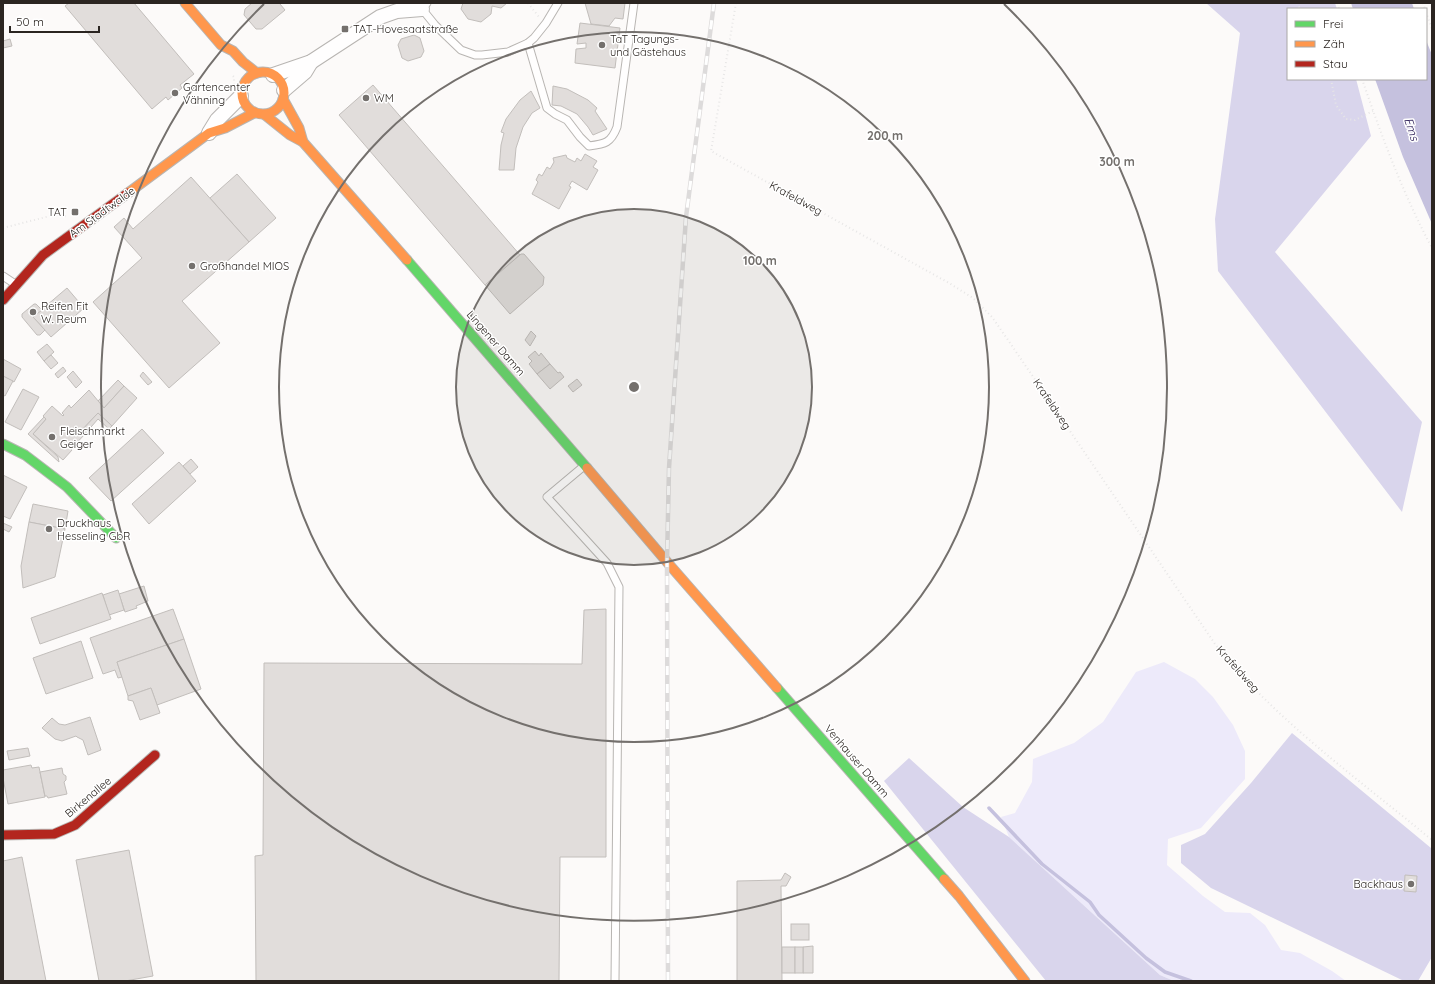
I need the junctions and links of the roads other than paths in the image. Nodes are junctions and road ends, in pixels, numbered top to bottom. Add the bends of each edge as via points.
1 (185, 3) edge
2 (558, 3) edge
3 (634, 3) edge
4 (424, 6) edge
5 (528, 43) junction
6 (222, 45) junction
7 (224, 56) dead end
8 (311, 62) junction
9 (258, 73) junction
10 (273, 75) junction
11 (236, 76) dead end
12 (242, 91) junction
13 (283, 95) junction
14 (254, 113) junction
15 (265, 115) junction
16 (209, 133) junction
17 (303, 142) junction
18 (3, 276) edge
19 (16, 284) junction
20 (3, 300) edge
21 (3, 444) edge
22 (586, 465) junction
23 (116, 538) dead end
24 (667, 562) joint
25 (155, 755) dead end
26 (3, 835) edge
27 (615, 981) edge
28 (1025, 981) edge

1 - 6 main road
2 - 5 lane via 546,23
3 - 5 lane via 617,127 613,138 603,144 589,146 567,120 548,108
4 - 5 lane via 435,25 461,50 482,55 508,52
4 - 8 street via 380,17
6 - 7 main road
6 - 9 main road via 233,51
8 - 10 street
8 - 13 street
9 - 10 main road
9 - 12 main road via 246,80
10 - 13 main road via 282,84
11 - 12 main road
12 - 14 main road via 243,103
12 - 16 street, Am Stadtwalde
13 - 15 main road via 276,110
13 - 17 main road, Lingener Damm
14 - 15 main road
14 - 16 main road, Am Stadtwalde
15 - 17 main road, Lingener Damm
16 - 19 main road, Am Stadtwalde via 43,255
17 - 22 main road, Lingener Damm
18 - 19 lane
19 - 20 main road, Am Stadtwalde
21 - 23 main road via 26,455 67,487
22 - 24 main road, Lingener Damm
22 - 27 lane via 547,497 607,563 619,587
24 - 28 main road, Venhauser Damm via 959,896
25 - 26 main road, Birkenallee via 75,825 54,834

